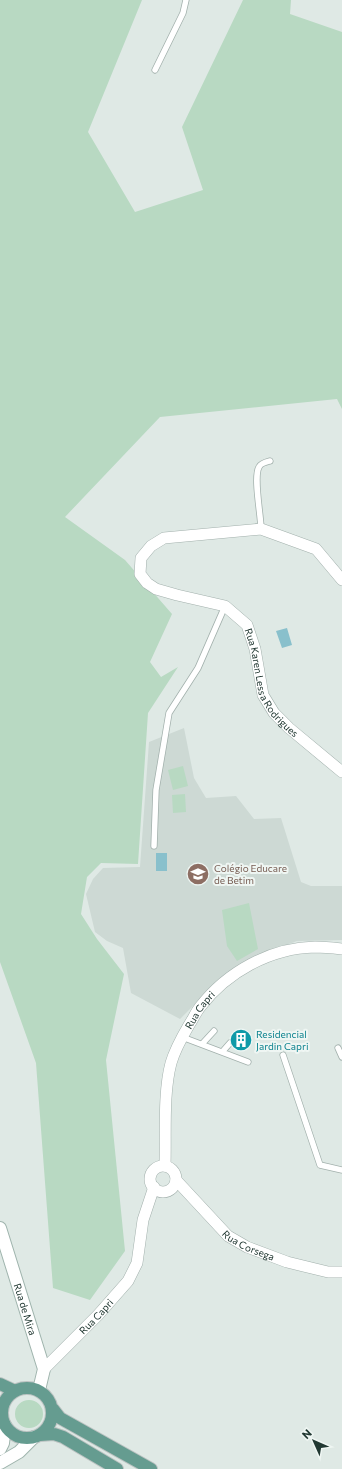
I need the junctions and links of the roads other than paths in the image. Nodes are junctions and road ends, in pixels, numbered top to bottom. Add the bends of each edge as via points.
1 (186, 0) edge
2 (155, 70) dead end
3 (270, 461) dead end
4 (261, 529) junction
5 (342, 580) edge
6 (225, 606) junction
7 (342, 772) edge
8 (154, 846) dead end
9 (342, 949) edge
10 (214, 1031) dead end
11 (182, 1037) junction
12 (230, 1043) dead end
13 (202, 1044) junction
14 (338, 1048) dead end
15 (223, 1051) junction
16 (283, 1055) dead end
17 (342, 1057) edge
18 (248, 1062) dead end
19 (165, 1166) junction
20 (342, 1170) edge
21 (176, 1180) junction
22 (154, 1187) junction
23 (0, 1228) edge
24 (342, 1272) edge
25 (44, 1369) junction
26 (0, 1384) edge
27 (39, 1390) junction
28 (15, 1391) junction
29 (52, 1409) junction
30 (2, 1416) edge
31 (37, 1436) junction
32 (0, 1449) edge
33 (0, 1463) edge
34 (117, 1469) edge
35 (152, 1469) edge

1 - 2 lane via 183,13
3 - 4 lane via 258,467 256,479
4 - 5 street, Rua Karen Lessa Rodrigues via 316,549
4 - 6 street, Rua Karen Lessa Rodrigues via 164,538 151,546 141,558 140,574 156,589
6 - 7 street, Rua Karen Lessa Rodrigues via 247,624 255,649 263,695 274,713
6 - 8 lane via 198,668 170,713 156,790
9 - 11 street, Rua Capri via 314,947 289,951 252,963 217,988 199,1008
10 - 13 lane
11 - 13 lane
11 - 19 street, Rua Capri via 171,1063 167,1083
12 - 15 lane
13 - 15 lane
14 - 17 lane
15 - 18 lane
16 - 20 lane via 320,1165
19 - 21 street via 175,1172
19 - 22 street, Rua Capri via 156,1168 151,1174 150,1179
21 - 22 street via 173,1187 167,1191
21 - 24 street, Rua Corsega via 228,1236 247,1247 287,1262 328,1272
22 - 25 street, Rua Capri via 143,1220 136,1263 128,1280 98,1315
23 - 25 street, Rua de Mira
25 - 27 street
26 - 28 main road
27 - 28 main road via 29,1388
27 - 29 main road via 46,1396
28 - 30 main road via 6,1400
29 - 31 main road via 50,1424
29 - 35 main road via 60,1418
30 - 31 main road via 14,1434 21,1437
30 - 32 street via 3,1443
31 - 33 street via 19,1452
31 - 34 main road via 54,1434 63,1437

